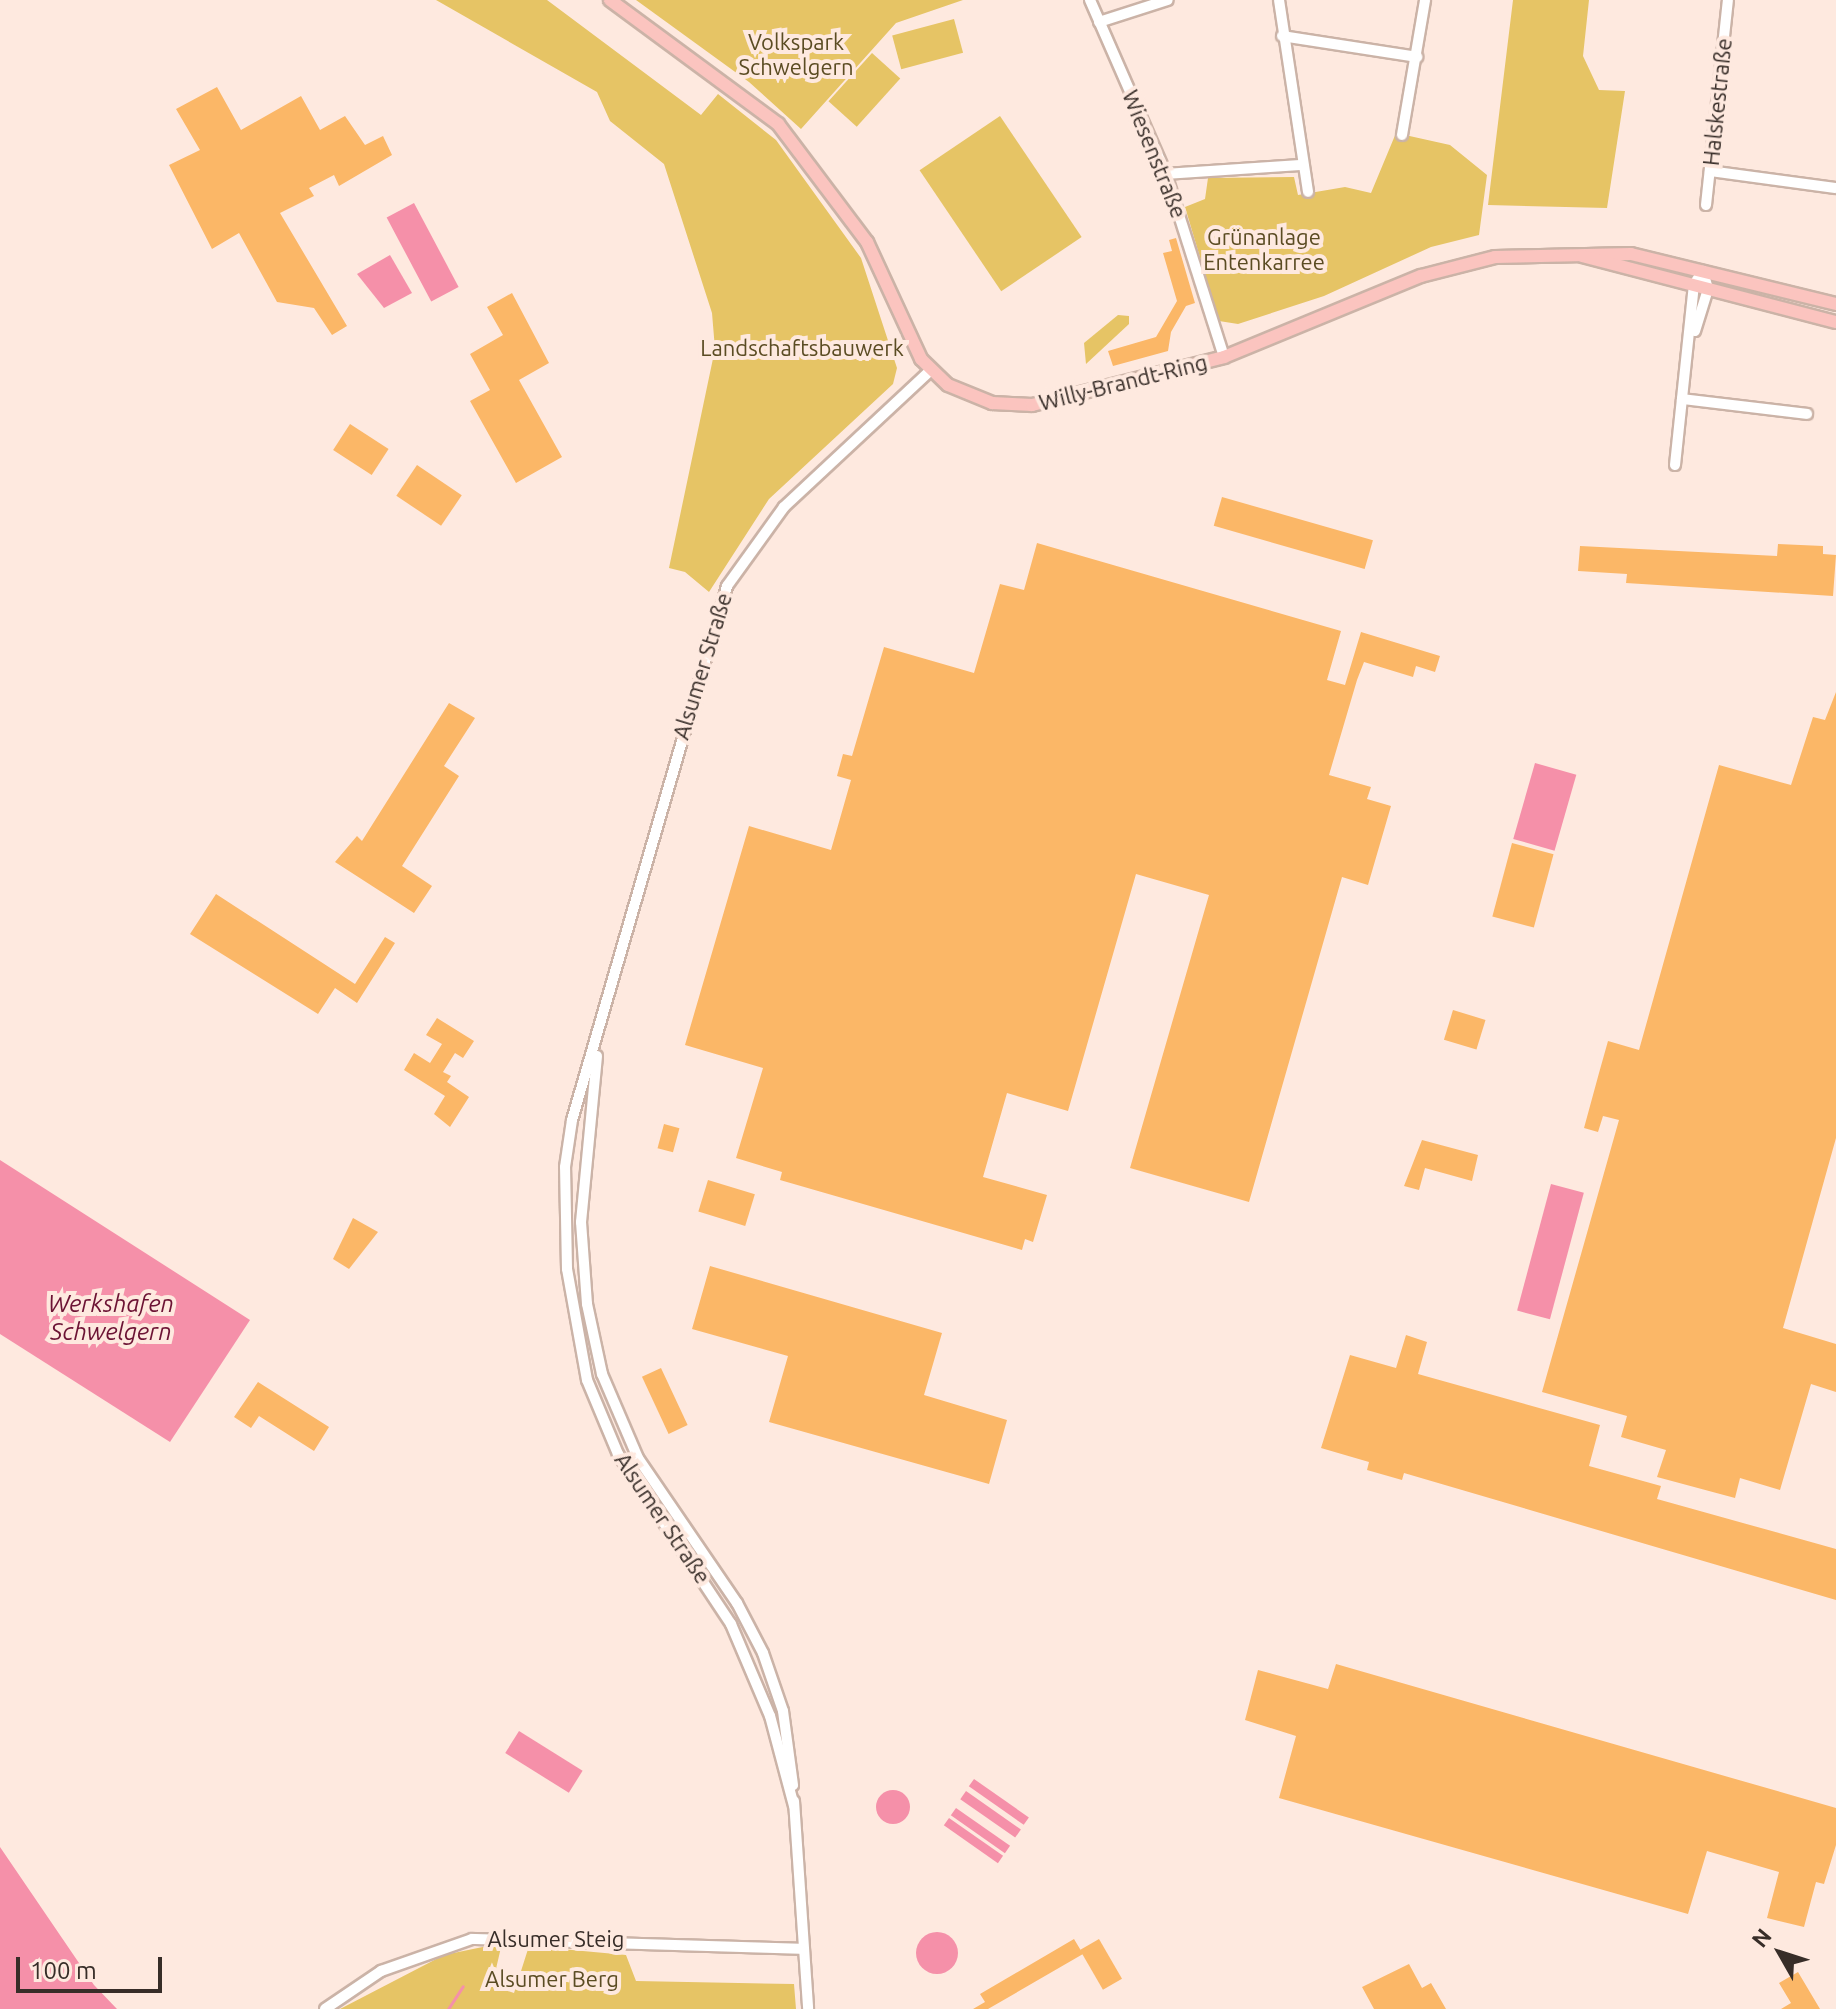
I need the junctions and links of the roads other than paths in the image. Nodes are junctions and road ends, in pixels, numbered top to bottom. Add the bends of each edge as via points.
1 (610, 0) edge
2 (1090, 0) edge
3 (1168, 0) edge
4 (1279, 0) edge
5 (1425, 0) edge
6 (1728, 0) edge
7 (1099, 22) junction
8 (1282, 36) junction
9 (1417, 57) junction
10 (1402, 135) dead end
11 (1303, 165) junction
12 (1710, 171) junction
13 (1166, 174) junction
14 (1836, 188) edge
15 (1308, 192) dead end
16 (1706, 205) dead end
17 (1567, 253) junction
18 (1703, 271) junction
19 (1694, 284) junction
20 (1708, 289) junction
21 (1836, 304) edge
22 (1836, 322) edge
23 (1689, 349) junction
24 (1224, 357) junction
25 (931, 370) junction
26 (1682, 399) junction
27 (1807, 414) dead end
28 (1675, 465) dead end
29 (599, 1034) junction
30 (794, 1806) junction
31 (803, 1949) junction
32 (325, 2009) edge
33 (808, 2009) edge

1 - 25 main road, Willy-Brandt-Ring via 778,124 867,242
2 - 7 street, Wiesenstraße
3 - 7 street
4 - 8 street
5 - 9 street
6 - 12 street, Halskestraße
7 - 13 street, Wiesenstraße
8 - 9 street
8 - 11 street
9 - 10 street
11 - 13 street
11 - 15 street
12 - 14 street
12 - 16 street, Halskestraße
13 - 24 street, Wiesenstraße
17 - 18 main road, Willy-Brandt-Ring via 1631,254
17 - 19 main road, Willy-Brandt-Ring
17 - 24 main road, Willy-Brandt-Ring via 1461,263
18 - 19 street
18 - 20 street
18 - 21 main road, Willy-Brandt-Ring via 1783,296
19 - 20 main road, Willy-Brandt-Ring
19 - 23 street
20 - 22 main road, Willy-Brandt-Ring
20 - 23 street
23 - 26 street
24 - 25 main road, Willy-Brandt-Ring via 1032,405 968,396
25 - 29 street, Alsumer Straße via 784,507 727,586
26 - 27 street
26 - 28 street
29 - 30 street, Alsumer Straße via 581,1222 593,1337 627,1439 737,1603 774,1683 790,1745
29 - 30 street, Alsumer Straße via 572,1120 565,1167 567,1269 587,1380 618,1454 719,1603 759,1686
30 - 31 street, Alsumer Straße
31 - 32 street, Alsumer Steig via 517,1935 472,1939 381,1971
31 - 33 street, Alsumer Straße

